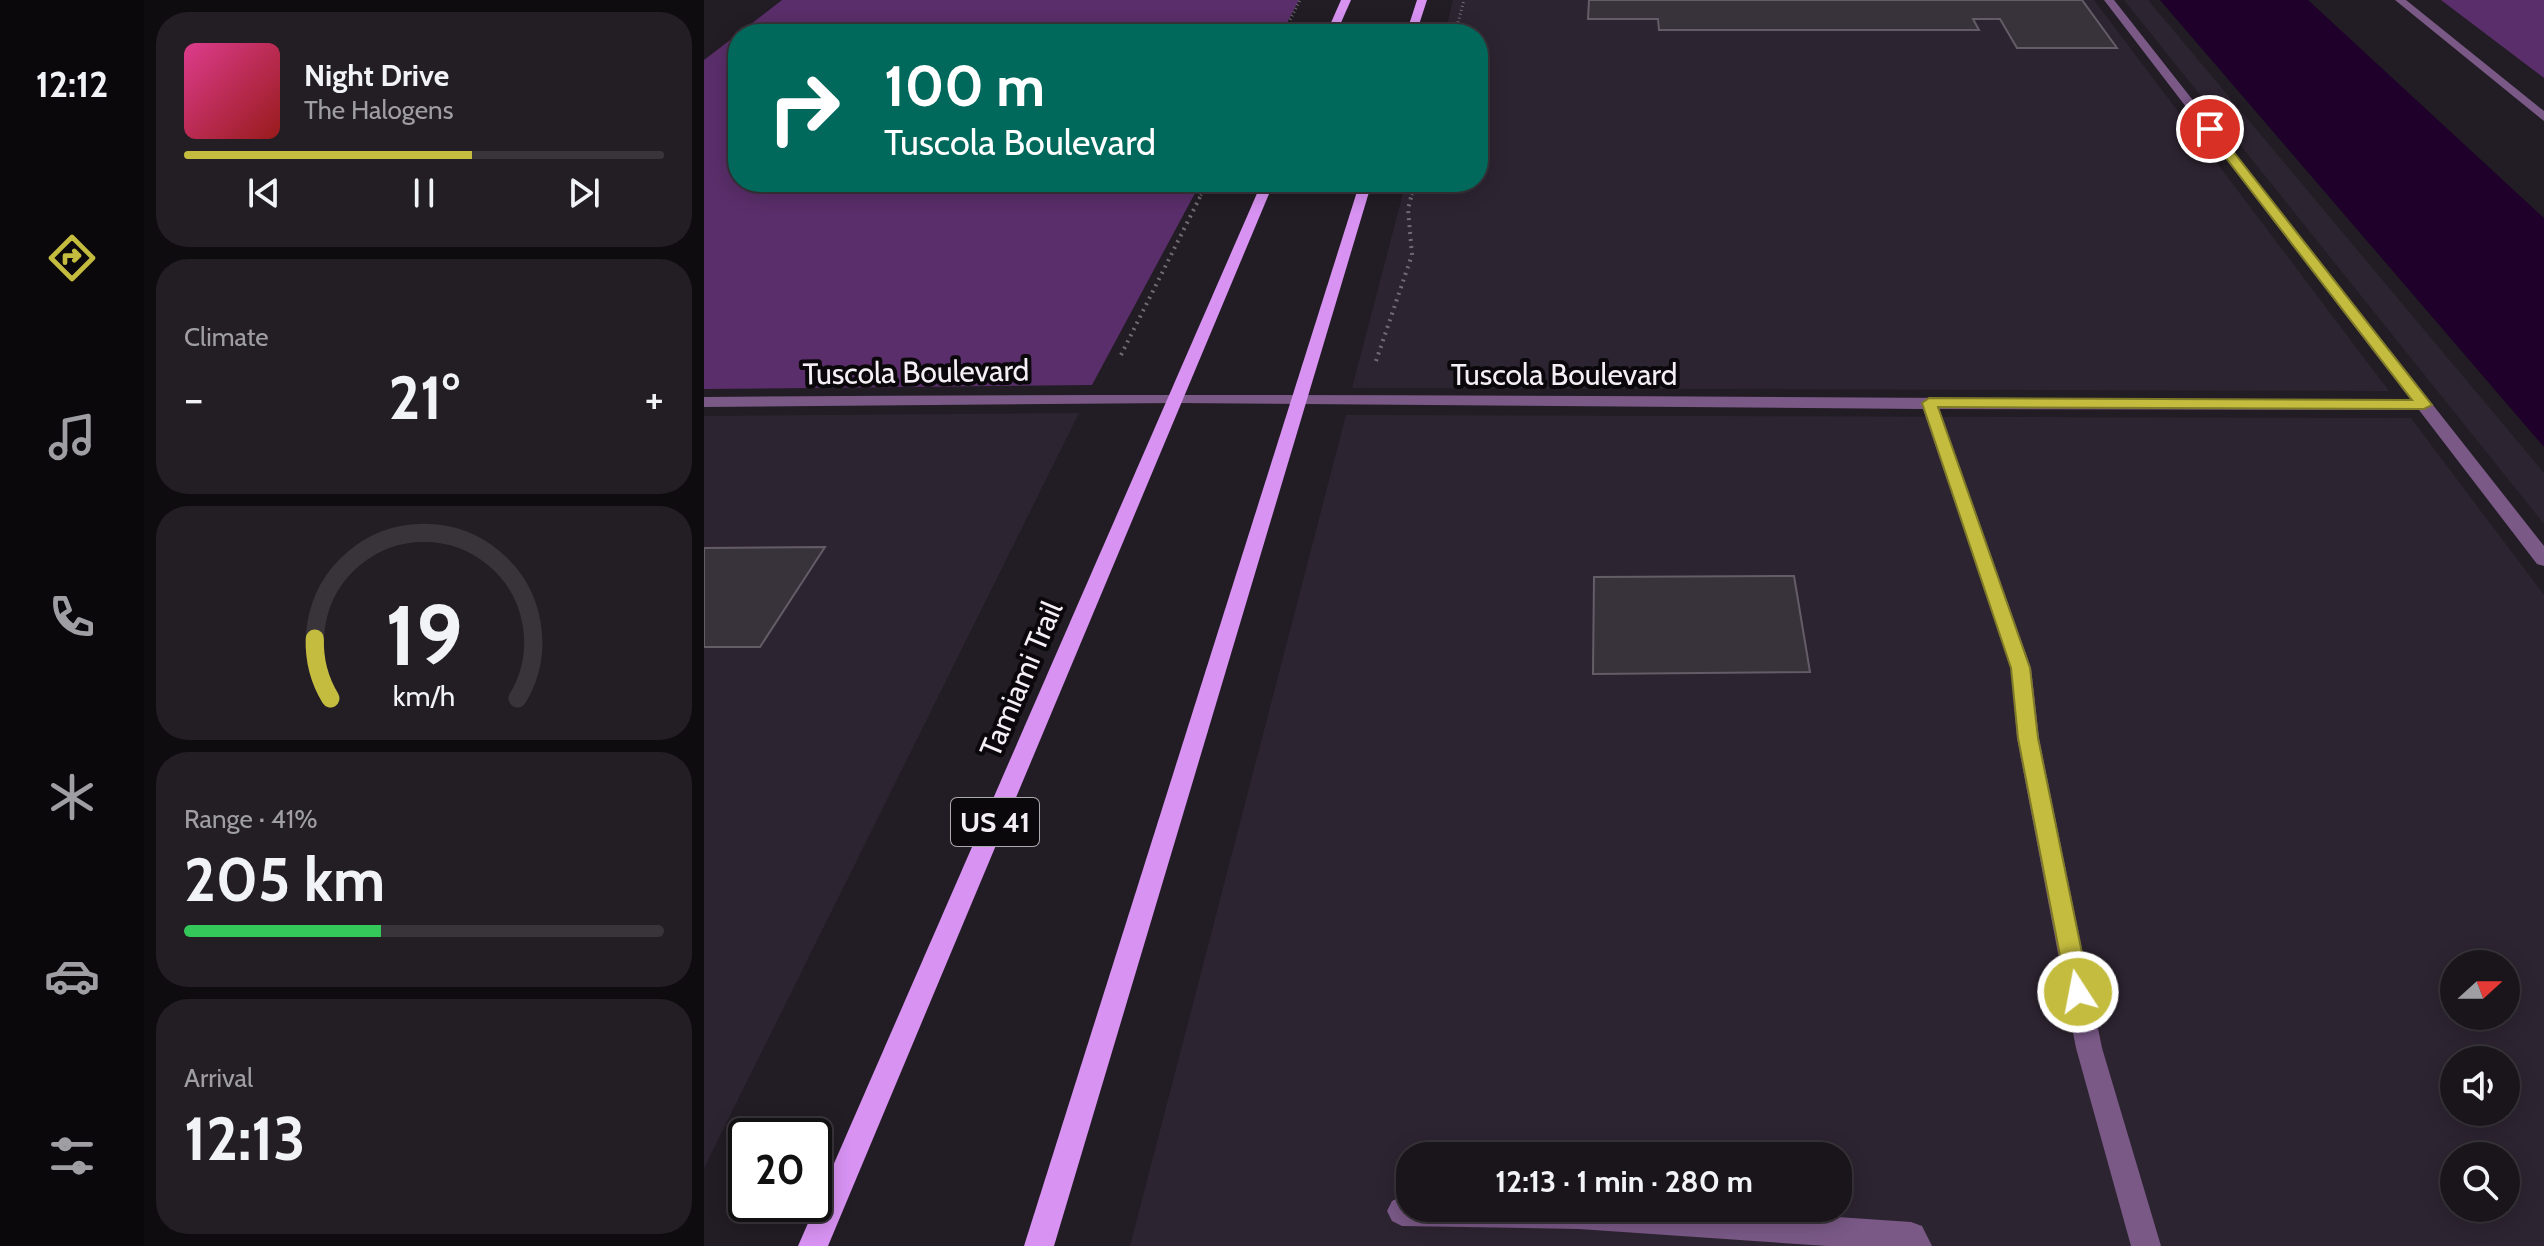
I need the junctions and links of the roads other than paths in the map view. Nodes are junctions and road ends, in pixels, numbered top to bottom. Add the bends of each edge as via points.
1 (1346, 0) edge
2 (1422, 0) edge
3 (2109, 0) edge
4 (2400, 0) edge
5 (1335, 24) edge
6 (1414, 24) edge
7 (2544, 117) edge
8 (1264, 192) edge
9 (1363, 192) edge
10 (1176, 398) junction
11 (1299, 401) junction
12 (704, 402) edge
13 (1929, 403) junction
14 (2424, 405) junction
15 (2544, 559) edge
16 (1689, 1222) edge
17 (813, 1246) edge
18 (1039, 1246) edge
19 (1917, 1246) edge
20 (2146, 1246) edge

1 - 5 main road
2 - 6 main road
3 - 14 street
4 - 7 street
8 - 10 main road, Tamiami Trail / US 41
9 - 11 main road
10 - 11 street, Tuscola Boulevard
10 - 12 street, Tuscola Boulevard
10 - 17 main road, Tamiami Trail / US 41
11 - 13 street, Tuscola Boulevard
11 - 18 main road
13 - 14 street, Tuscola Boulevard
13 - 20 street via 2021,668 2028,738 2089,1048
14 - 15 street
16 - 19 street via 1911,1237

